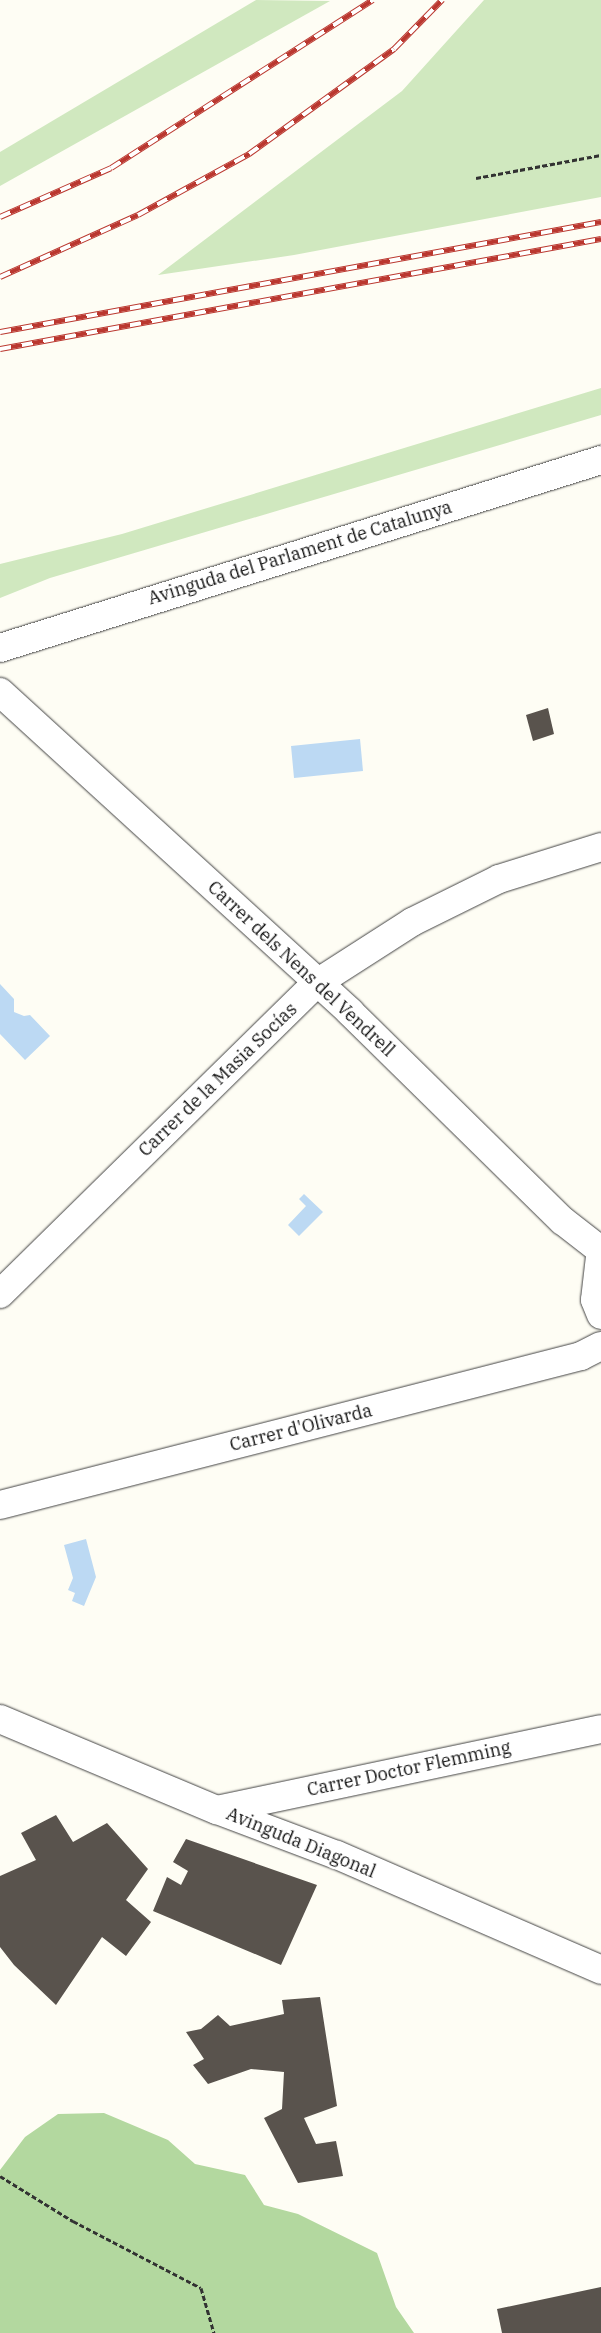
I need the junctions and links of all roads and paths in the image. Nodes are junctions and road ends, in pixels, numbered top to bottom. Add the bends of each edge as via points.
1 (601, 154) edge
2 (476, 178) dead end
3 (601, 460) edge
4 (0, 648) edge
5 (0, 692) edge
6 (601, 846) edge
7 (318, 983) junction
8 (600, 1249) edge
9 (0, 1294) edge
10 (601, 1315) edge
11 (601, 1346) edge
12 (0, 1505) edge
13 (0, 1719) edge
14 (601, 1729) edge
15 (217, 1810) junction
16 (601, 1970) edge
17 (0, 2176) edge
18 (214, 2333) edge

1 - 2 path
3 - 4 street, Avinguda del Parlament de Catalunya
5 - 7 street, Carrer dels Nens del Vendrell
6 - 7 street, Carrer de la Masia Socías via 499,879 412,922
7 - 8 street, Carrer dels Nens del Vendrell via 563,1221
7 - 9 street, Carrer de la Masia Socías
8 - 10 street via 595,1300
11 - 12 street, Carrer d'Olivarda via 581,1356
13 - 15 street, Avinguda Diagonal
14 - 15 street, Carrer Doctor Flemming
15 - 16 street, Avinguda Diagonal via 337,1855
17 - 18 path via 73,2221 201,2288

